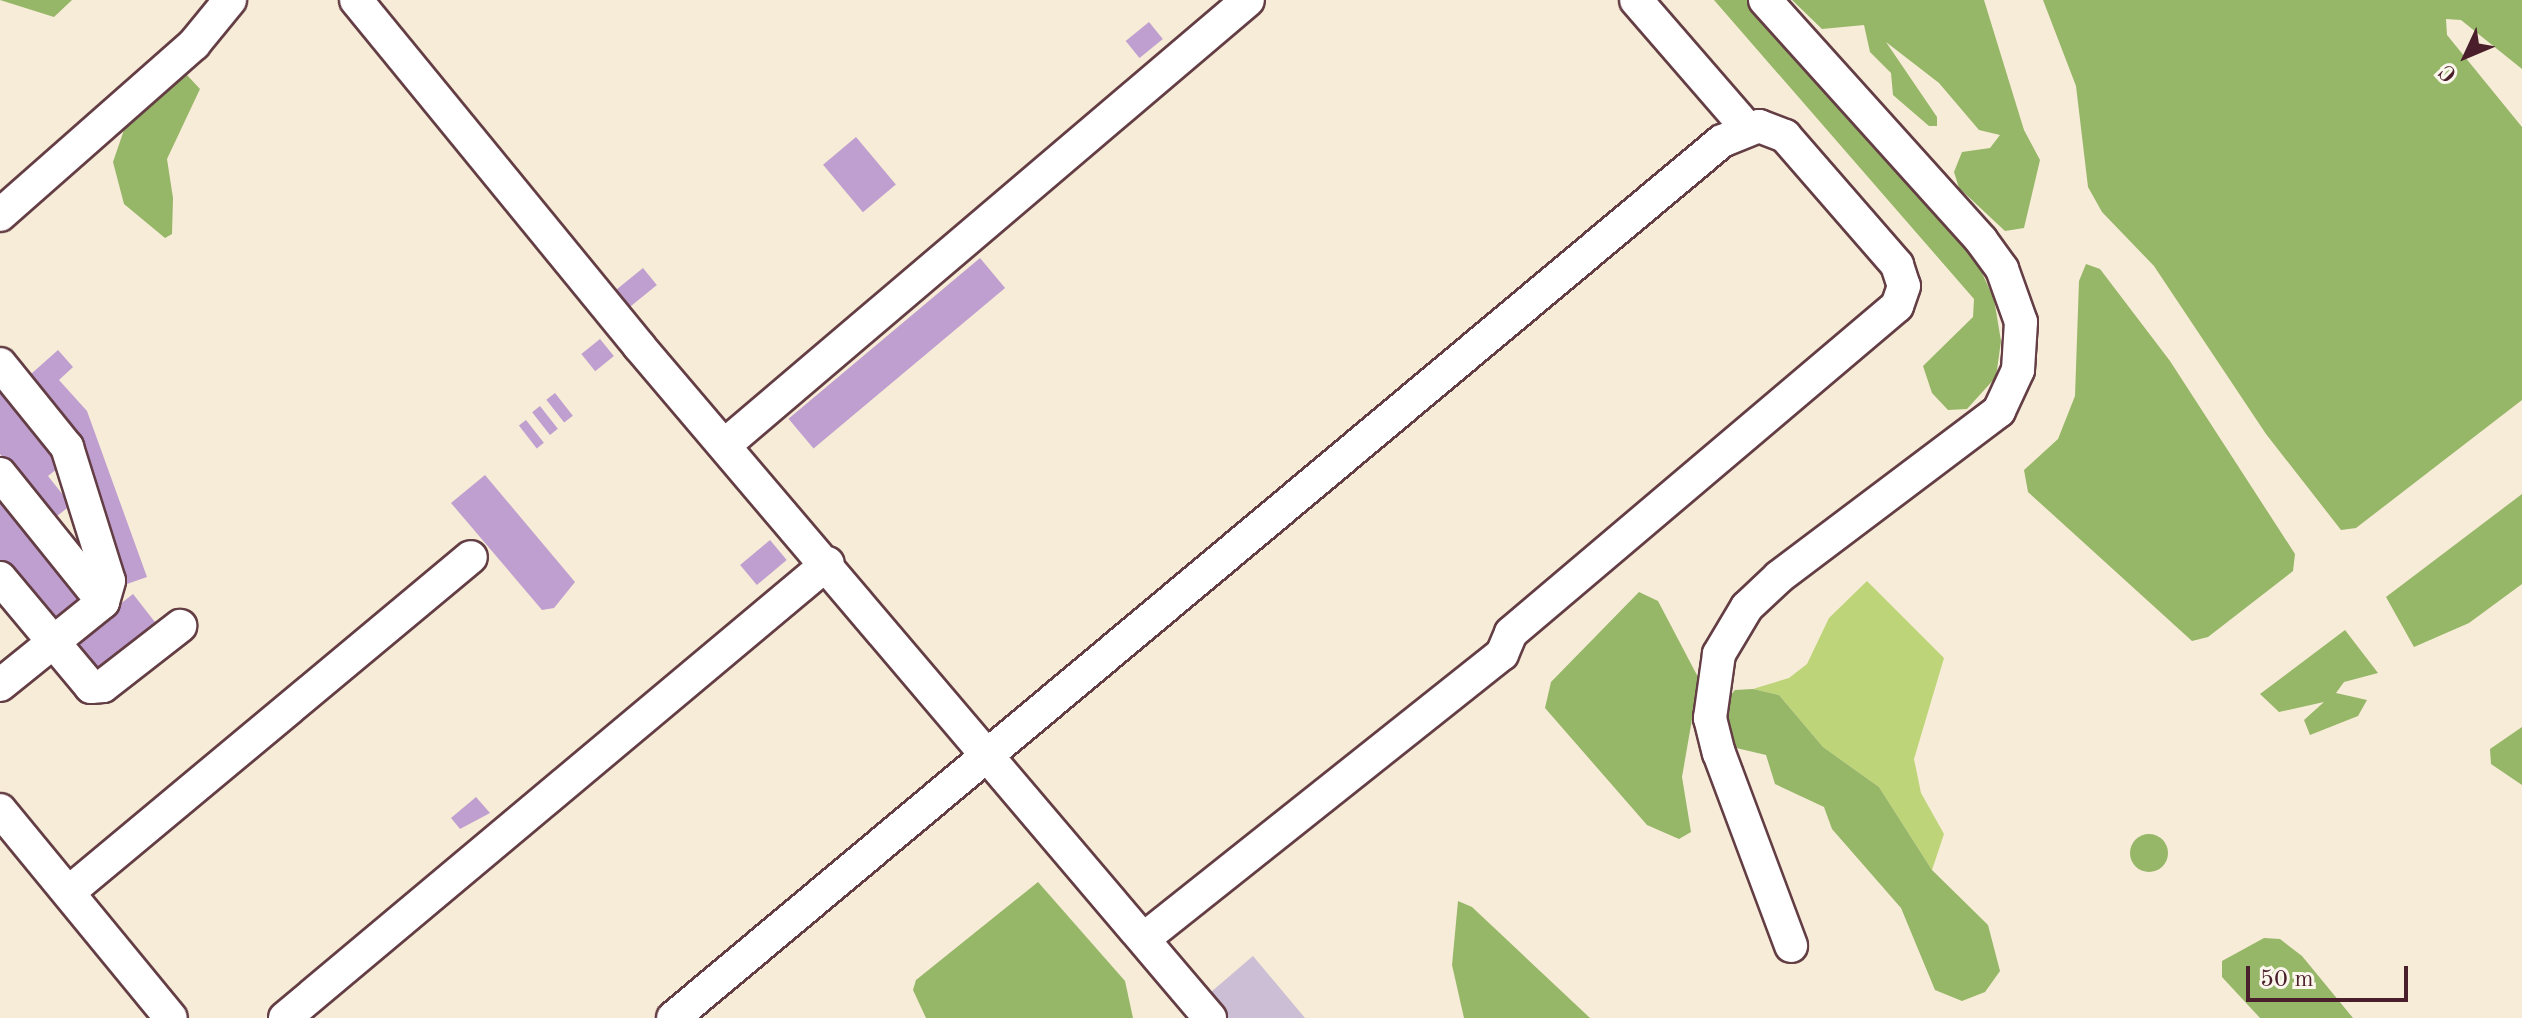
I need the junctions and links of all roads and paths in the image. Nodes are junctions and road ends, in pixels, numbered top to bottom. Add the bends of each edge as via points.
1 (230, 0) edge
2 (356, 0) edge
3 (1248, 0) edge
4 (1636, 0) edge
5 (1765, 0) edge
6 (1746, 127) junction
7 (0, 215) edge
8 (0, 364) edge
9 (726, 444) junction
10 (0, 474) edge
11 (471, 557) dead end
12 (828, 563) junction
13 (0, 578) edge
14 (103, 602) junction
15 (180, 626) dead end
16 (53, 645) junction
17 (0, 685) edge
18 (989, 753) junction
19 (0, 810) edge
20 (69, 892) junction
21 (1145, 938) junction
22 (1791, 946) dead end
23 (171, 1018) edge
24 (285, 1018) edge
25 (673, 1018) edge
26 (1210, 1018) edge

1 - 7 lane via 194,44
2 - 9 lane
3 - 9 lane
4 - 6 lane
5 - 22 lane via 1981,240 2008,280 2021,322 2018,370 1999,411 1779,577 1747,607 1719,654 1710,718
6 - 18 lane
6 - 21 lane via 1785,136 1806,155 1897,265 1904,286 1897,306 1511,633 1502,654
8 - 14 lane via 67,447 106,566
9 - 12 lane
10 - 14 lane
11 - 20 lane
12 - 18 lane
12 - 24 lane
13 - 16 lane
14 - 16 lane
15 - 16 lane via 97,688
16 - 17 lane
18 - 21 lane
18 - 25 lane
19 - 20 lane
20 - 23 lane
21 - 26 lane

